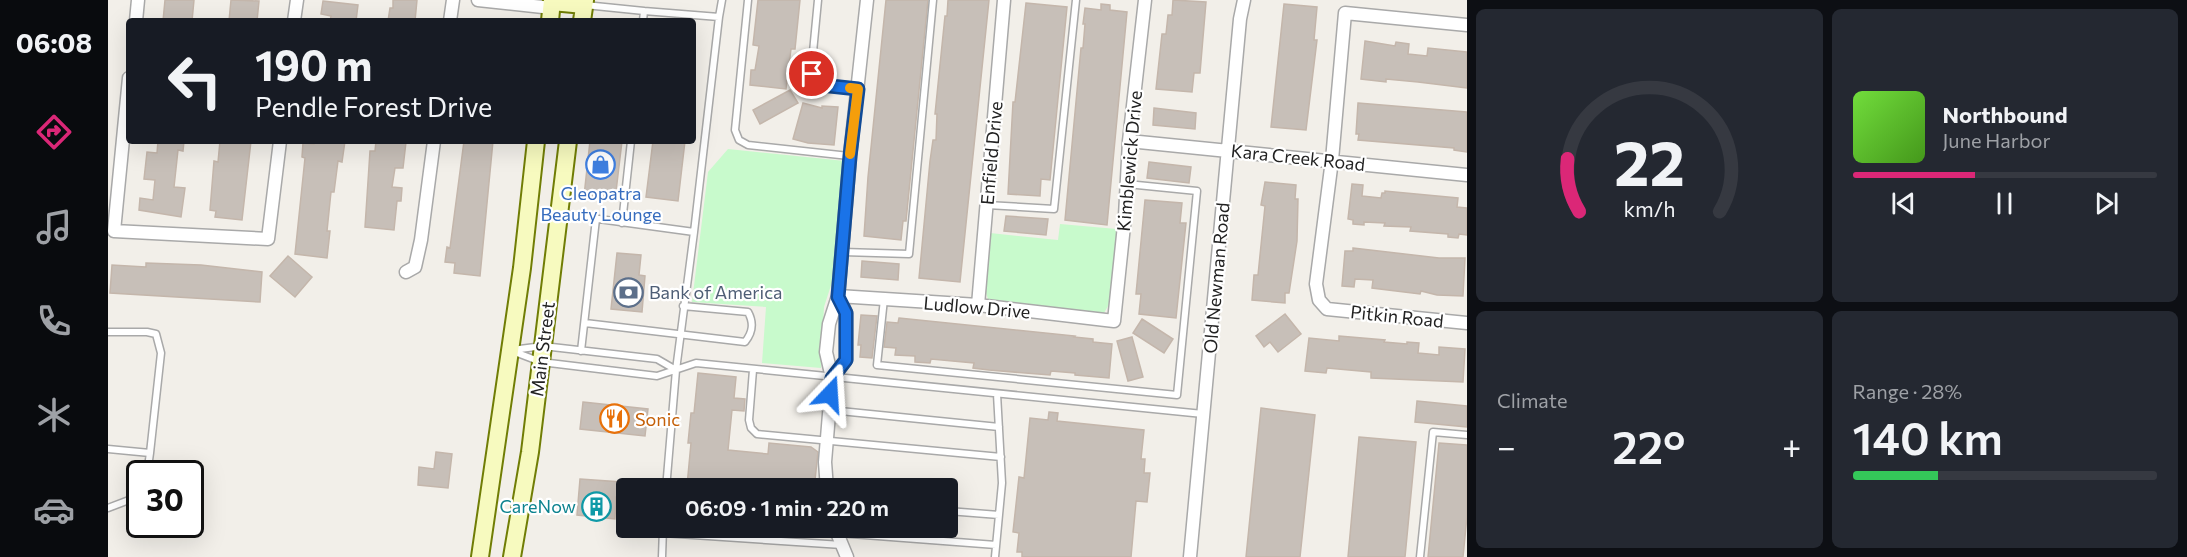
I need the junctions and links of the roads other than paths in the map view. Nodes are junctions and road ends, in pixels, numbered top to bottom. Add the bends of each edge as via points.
1 (138, 0) edge
2 (297, 0) edge
3 (453, 0) edge
4 (478, 0) edge
5 (623, 0) edge
6 (722, 0) edge
7 (748, 0) edge
8 (818, 0) edge
9 (867, 0) edge
10 (933, 0) edge
11 (1004, 0) edge
12 (1076, 0) edge
13 (1145, 0) edge
14 (1244, 0) edge
15 (552, 8) edge
16 (584, 9) edge
17 (622, 9) junction
18 (644, 11) junction
19 (720, 17) junction
20 (136, 18) edge
21 (294, 18) edge
22 (450, 18) edge
23 (643, 18) edge
24 (1467, 25) edge
25 (858, 89) junction
26 (126, 109) edge
27 (1129, 141) junction
28 (280, 144) edge
29 (434, 144) edge
30 (536, 144) edge
31 (568, 144) edge
32 (631, 144) edge
33 (1228, 149) junction
34 (850, 156) junction
35 (1332, 160) junction
36 (1467, 175) edge
37 (1127, 184) junction
38 (987, 206) junction
39 (559, 214) junction
40 (596, 219) junction
41 (622, 223) junction
42 (694, 232) junction
43 (843, 252) junction
44 (406, 272) dead end
45 (838, 297) junction
46 (884, 299) junction
47 (978, 305) junction
48 (683, 306) junction
49 (1114, 321) joint
50 (585, 322) junction
51 (1467, 323) edge
52 (108, 332) edge
53 (680, 333) junction
54 (510, 351) junction
55 (581, 351) junction
56 (542, 354) junction
57 (676, 370) junction
58 (753, 370) junction
59 (832, 378) junction
60 (997, 394) junction
61 (829, 410) junction
62 (1203, 414) junction
63 (999, 427) junction
64 (1467, 435) edge
65 (827, 440) junction
66 (108, 449) edge
67 (150, 453) junction
68 (1000, 457) junction
69 (149, 460) edge
70 (667, 478) edge
71 (827, 478) edge
72 (126, 501) edge
73 (108, 508) edge
74 (958, 512) edge
75 (999, 514) junction
76 (663, 538) edge
77 (732, 538) edge
78 (921, 538) edge
79 (996, 545) junction
80 (845, 551) edge
81 (480, 557) edge
82 (512, 557) edge
83 (662, 557) edge
84 (995, 557) edge
85 (1190, 557) edge
86 (1420, 557) edge

1 - 20 street
2 - 21 street
3 - 22 street
4 - 15 street
5 - 17 lane
6 - 19 lane
7 - 34 lane via 735,130 740,140 748,145
8 - 25 lane via 812,74 821,85
9 - 25 street
10 - 43 lane via 909,254
11 - 38 street, Enfield Drive
12 - 38 lane via 1054,209
13 - 27 street, Kimblewick Drive
14 - 33 street, Old Newman Road
15 - 16 main road
16 - 17 lane
17 - 18 lane
18 - 19 lane
18 - 23 lane
19 - 42 lane
24 - 35 street via 1345,13
25 - 34 street
26 - 28 street via 114,231 268,239
27 - 33 street, Kara Creek Road
27 - 37 street, Kimblewick Drive
29 - 44 street via 421,240 415,267
30 - 54 main road, Main Street
31 - 39 main road, Main Street
32 - 41 lane
33 - 35 street, Kara Creek Road
33 - 62 street, Old Newman Road
34 - 43 street
35 - 36 street, Kara Creek Road
35 - 51 street, Pitkin Road via 1316,284 1319,300 1327,309
37 - 46 lane via 1197,191 1177,395 877,365
37 - 49 street, Kimblewick Drive
38 - 47 street, Enfield Drive
39 - 40 lane
39 - 56 main road, Main Street
40 - 41 lane
40 - 50 lane
41 - 42 lane
42 - 48 lane
43 - 45 street
45 - 46 street, Ludlow Drive
45 - 59 street via 826,351
45 - 59 street via 846,313 846,360
46 - 47 street, Ludlow Drive
47 - 49 street, Ludlow Drive
48 - 53 lane
48 - 53 lane via 748,312 751,335 745,342
50 - 53 lane
50 - 55 lane
52 - 67 lane via 156,334 161,353
53 - 57 lane
54 - 56 lane
54 - 56 lane
54 - 81 main road, Main Street
55 - 56 lane
55 - 57 lane via 657,359
56 - 57 lane via 657,376
56 - 82 main road, Main Street
57 - 58 lane via 696,363
57 - 70 lane
58 - 59 lane
58 - 65 lane via 749,420 757,434
59 - 60 lane
59 - 61 street
60 - 62 lane
60 - 63 lane
61 - 63 lane
61 - 65 street
62 - 85 street, Old Newman Road
63 - 68 lane
64 - 86 lane via 1433,432
65 - 68 lane
65 - 71 street
66 - 67 lane
67 - 69 lane
68 - 75 lane
72 - 73 lane
74 - 75 lane
75 - 79 lane
76 - 83 lane
77 - 80 lane
78 - 79 lane
79 - 84 lane

